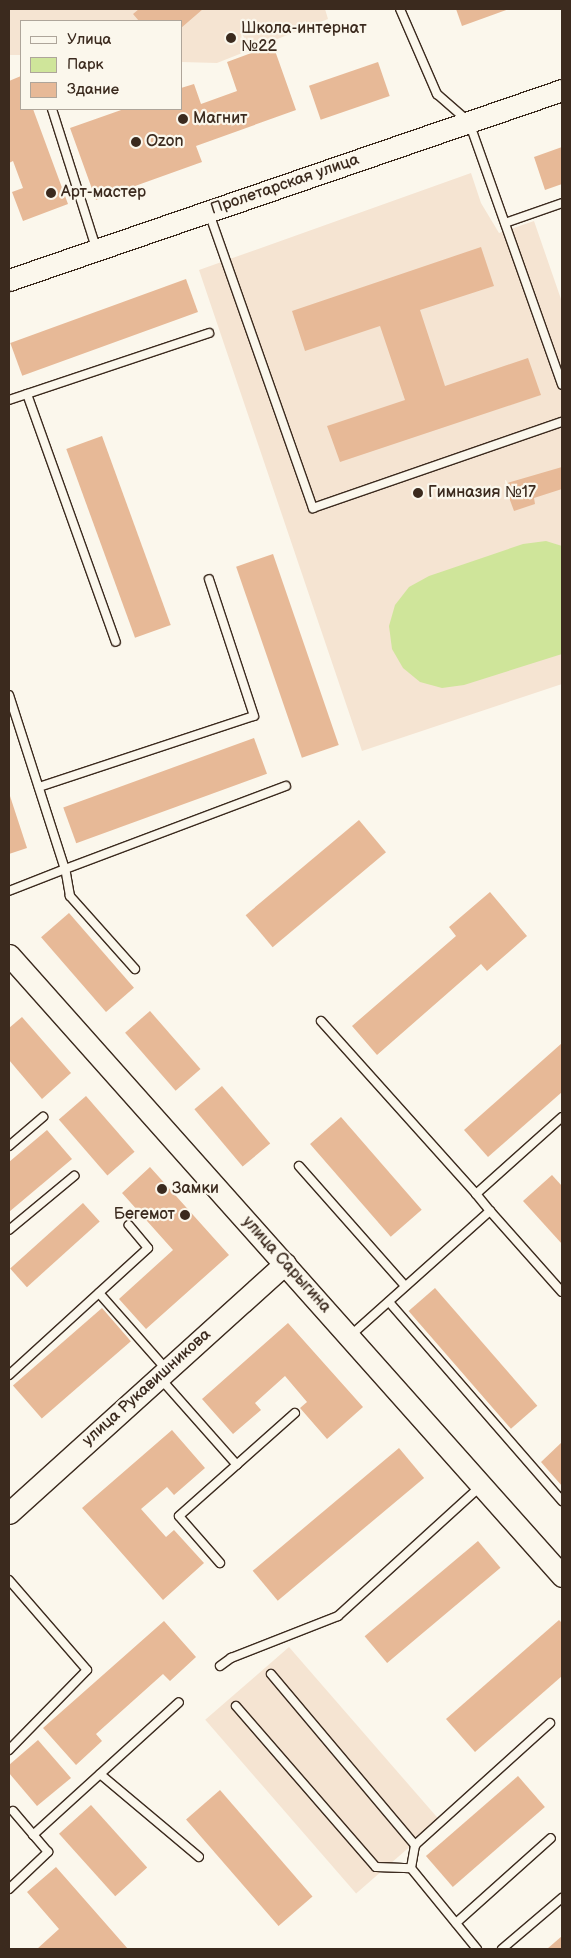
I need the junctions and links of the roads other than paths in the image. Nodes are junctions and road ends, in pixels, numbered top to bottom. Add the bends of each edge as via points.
1 (400, 9) edge
2 (562, 90) edge
3 (52, 110) edge
4 (469, 122) junction
5 (562, 203) edge
6 (209, 211) junction
7 (505, 223) junction
8 (97, 250) junction
9 (9, 280) edge
10 (209, 333) dead end
11 (562, 385) edge
12 (26, 394) junction
13 (9, 400) edge
14 (562, 422) edge
15 (209, 579) dead end
16 (116, 642) dead end
17 (9, 695) edge
18 (286, 786) dead end
19 (39, 787) junction
20 (65, 869) junction
21 (9, 891) edge
22 (9, 955) edge
23 (135, 969) dead end
24 (321, 1021) dead end
25 (43, 1117) dead end
26 (562, 1117) edge
27 (9, 1146) edge
28 (299, 1166) dead end
29 (74, 1176) dead end
30 (476, 1194) junction
31 (490, 1210) junction
32 (128, 1225) dead end
33 (9, 1230) edge
34 (285, 1264) junction
35 (406, 1286) junction
36 (562, 1292) edge
37 (99, 1294) junction
38 (389, 1302) junction
39 (350, 1336) junction
40 (162, 1373) junction
41 (9, 1375) edge
42 (295, 1412) dead end
43 (237, 1465) junction
44 (482, 1485) junction
45 (562, 1501) edge
46 (9, 1513) edge
47 (220, 1563) dead end
48 (562, 1576) edge
49 (9, 1580) edge
50 (220, 1666) dead end
51 (271, 1674) dead end
52 (179, 1702) dead end
53 (236, 1706) dead end
54 (550, 1723) dead end
55 (9, 1750) edge
56 (100, 1774) junction
57 (13, 1812) dead end
58 (33, 1835) junction
59 (551, 1838) dead end
60 (415, 1845) junction
61 (199, 1857) dead end
62 (411, 1868) junction
63 (9, 1888) edge
64 (562, 1898) edge
65 (456, 1923) junction
66 (477, 1949) edge
67 (502, 1949) edge

1 - 4 lane via 437,94
2 - 4 street, Пролетарская улица
3 - 8 lane
4 - 6 street, Пролетарская улица
4 - 7 lane
5 - 7 lane
6 - 8 street, Пролетарская улица
6 - 14 lane via 313,508
7 - 11 lane
8 - 9 street, Пролетарская улица
10 - 12 lane
12 - 13 lane
12 - 16 lane
15 - 19 lane via 254,716
17 - 19 lane
18 - 20 lane
19 - 20 lane
20 - 21 lane
20 - 23 lane via 70,896
22 - 34 street, улица Сарыгина
24 - 30 lane
25 - 27 lane
26 - 30 lane
28 - 35 lane
29 - 33 lane
30 - 31 lane
31 - 35 lane
31 - 36 lane
32 - 37 lane via 148,1248
34 - 39 street, улица Сарыгина
34 - 40 street, улица Рукавишникова
35 - 38 lane
37 - 40 lane
37 - 41 lane
38 - 39 lane
38 - 45 lane
39 - 44 street, улица Сарыгина
40 - 43 lane
40 - 46 street, улица Рукавишникова
42 - 43 lane
43 - 47 lane via 179,1516
44 - 48 street, улица Сарыгина
44 - 50 lane via 338,1616 231,1658
49 - 55 lane via 87,1670
51 - 60 lane
52 - 56 lane
53 - 62 lane via 376,1866
54 - 60 lane
56 - 58 lane
56 - 61 lane
57 - 58 lane
58 - 63 lane via 48,1852
59 - 65 lane
60 - 62 lane
62 - 65 lane
64 - 67 lane
65 - 66 lane

